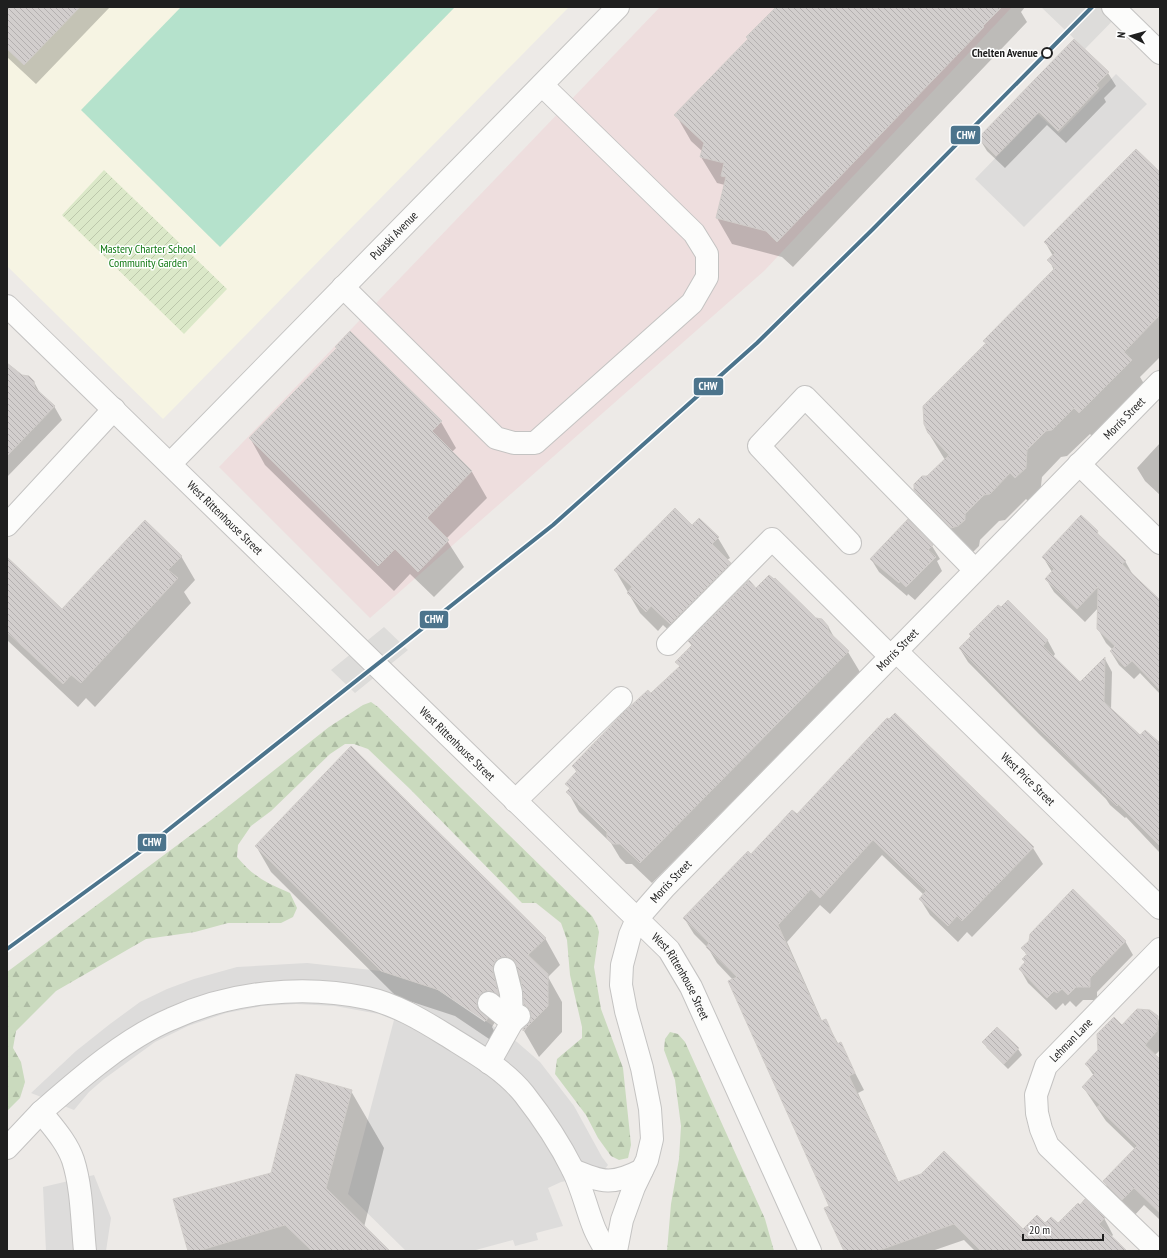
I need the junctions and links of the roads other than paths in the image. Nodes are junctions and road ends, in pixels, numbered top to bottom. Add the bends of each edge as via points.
1 (618, 7) edge
2 (1116, 10) edge
3 (1160, 53) edge
4 (542, 85) junction
5 (343, 287) junction
6 (7, 306) edge
7 (1160, 382) edge
8 (114, 409) junction
9 (170, 464) junction
10 (1079, 464) junction
11 (7, 525) edge
12 (1160, 543) edge
13 (850, 544) dead end
14 (975, 570) junction
15 (668, 644) dead end
16 (893, 654) junction
17 (621, 698) dead end
18 (515, 801) junction
19 (1160, 908) edge
20 (637, 919) junction
21 (1160, 949) edge
22 (505, 970) dead end
23 (489, 1003) dead end
24 (517, 1018) junction
25 (489, 1063) junction
26 (41, 1112) junction
27 (7, 1148) edge
28 (573, 1170) junction
29 (642, 1170) junction
30 (85, 1251) edge
31 (606, 1251) edge
32 (616, 1251) edge
33 (810, 1251) edge
34 (1157, 1251) edge

1 - 4 street, Pulaski Avenue
2 - 3 street
4 - 5 street, Pulaski Avenue
4 - 5 street via 694,233 707,254 707,277 692,302 535,443 514,443 496,438
5 - 9 street, Pulaski Avenue
6 - 8 street, West Rittenhouse Street
7 - 10 street, Morris Street
8 - 9 street, West Rittenhouse Street
8 - 11 street
9 - 18 street, West Rittenhouse Street
10 - 12 street
10 - 14 street, Morris Street
13 - 14 street via 760,446 805,397
14 - 16 street, Morris Street
15 - 16 street, West Price Street via 772,539
16 - 19 street, West Price Street
16 - 20 street, Morris Street via 665,887
17 - 18 street
18 - 20 street, West Rittenhouse Street
20 - 29 street via 624,956 621,986 650,1109 652,1139
20 - 33 street, West Rittenhouse Street via 669,950 691,987
21 - 34 street, Lehman Lane via 1046,1066 1036,1094 1038,1118 1048,1146
22 - 24 street
23 - 24 street
24 - 25 street
25 - 26 street via 432,1026 400,1010 367,998 306,992 238,996 169,1019 100,1063
25 - 28 street via 522,1092
26 - 27 street
26 - 30 street via 59,1134 73,1159
28 - 29 street via 602,1181 628,1177
28 - 31 street via 593,1226
29 - 32 street via 622,1220

